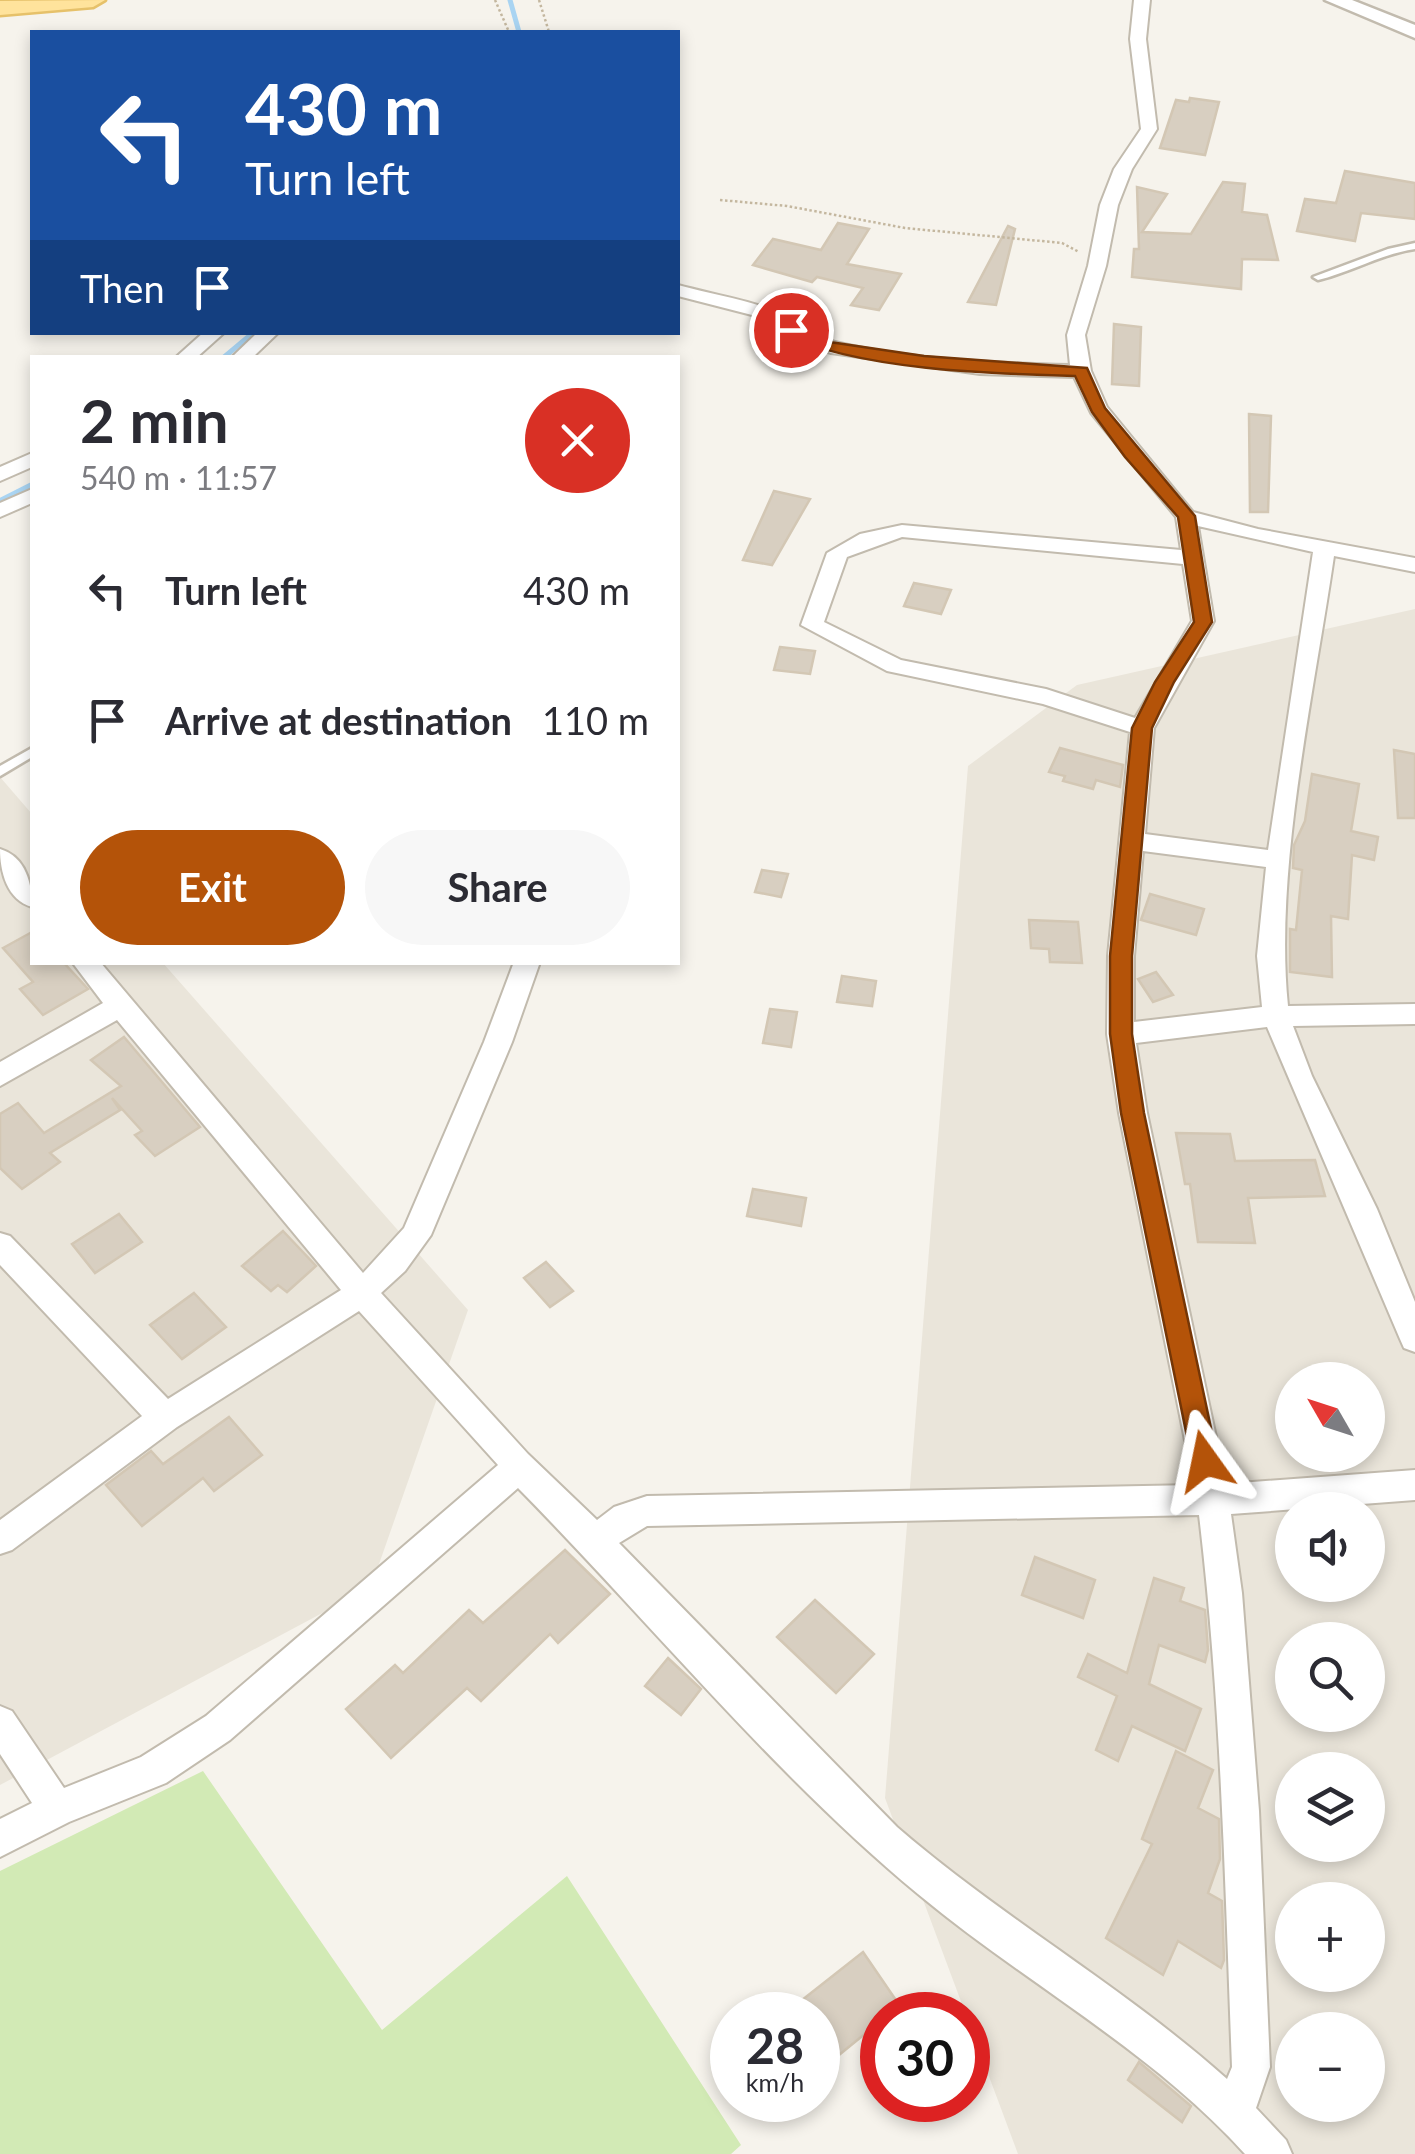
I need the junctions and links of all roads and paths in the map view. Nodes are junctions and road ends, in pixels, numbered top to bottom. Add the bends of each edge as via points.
1 (93, 0) edge
2 (495, 0) edge
3 (539, 0) edge
4 (1142, 0) edge
5 (1335, 0) edge
6 (0, 8) edge
7 (508, 30) edge
8 (548, 30) edge
9 (1415, 32) edge
10 (720, 200) dead end
11 (1415, 246) edge
12 (1097, 266) junction
13 (1318, 277) dead end
14 (680, 291) edge
15 (212, 335) edge
16 (267, 335) edge
17 (188, 355) edge
18 (243, 355) edge
19 (1081, 372) junction
20 (30, 460) edge
21 (0, 475) edge
22 (30, 496) edge
23 (0, 511) edge
24 (1186, 516) junction
25 (1326, 546) junction
26 (1194, 558) junction
27 (1415, 565) edge
28 (1142, 728) junction
29 (30, 753) edge
30 (0, 772) edge
31 (1132, 841) junction
32 (0, 858) edge
33 (1280, 860) junction
34 (30, 896) edge
35 (87, 965) edge
36 (526, 965) edge
37 (120, 1006) junction
38 (1415, 1014) edge
39 (1276, 1016) junction
40 (1121, 1034) junction
41 (0, 1076) edge
42 (0, 1245) edge
43 (363, 1293) junction
44 (1415, 1339) edge
45 (166, 1418) junction
46 (519, 1467) junction
47 (1415, 1485) edge
48 (1213, 1500) junction
49 (0, 1539) edge
50 (594, 1541) junction
51 (0, 1722) edge
52 (56, 1809) junction
53 (0, 1839) edge
54 (1236, 2110) junction
55 (1272, 2154) edge

1 - 6 main road
2 - 7 path
3 - 8 path
4 - 12 street via 1138,39 1149,129 1109,205
5 - 9 street
10 - 12 path via 1062,243
11 - 13 lane
12 - 19 street via 1076,335
14 - 19 street via 759,311 831,347 980,368
15 - 17 street
16 - 18 street
19 - 24 street via 1131,454
20 - 21 street
22 - 23 street
24 - 25 street
24 - 26 street
25 - 27 street
25 - 33 street
26 - 28 street via 1203,622
26 - 28 street via 902,532 838,553 812,625 896,666 1046,698
28 - 31 street
29 - 30 lane
31 - 33 street
31 - 40 street
32 - 34 street
33 - 39 street via 1270,956
35 - 37 street
36 - 43 street via 416,1235
37 - 41 street
37 - 43 street
38 - 39 street
39 - 40 street
39 - 44 street
40 - 48 street
42 - 45 street
43 - 45 street
43 - 46 street
45 - 49 street
46 - 50 street
46 - 52 street via 218,1728 153,1770
47 - 48 street
48 - 50 street via 647,1511
48 - 54 street via 1235,1700 1251,2068
50 - 54 street via 890,1846 1154,2040
51 - 52 street
52 - 53 street
54 - 55 street

